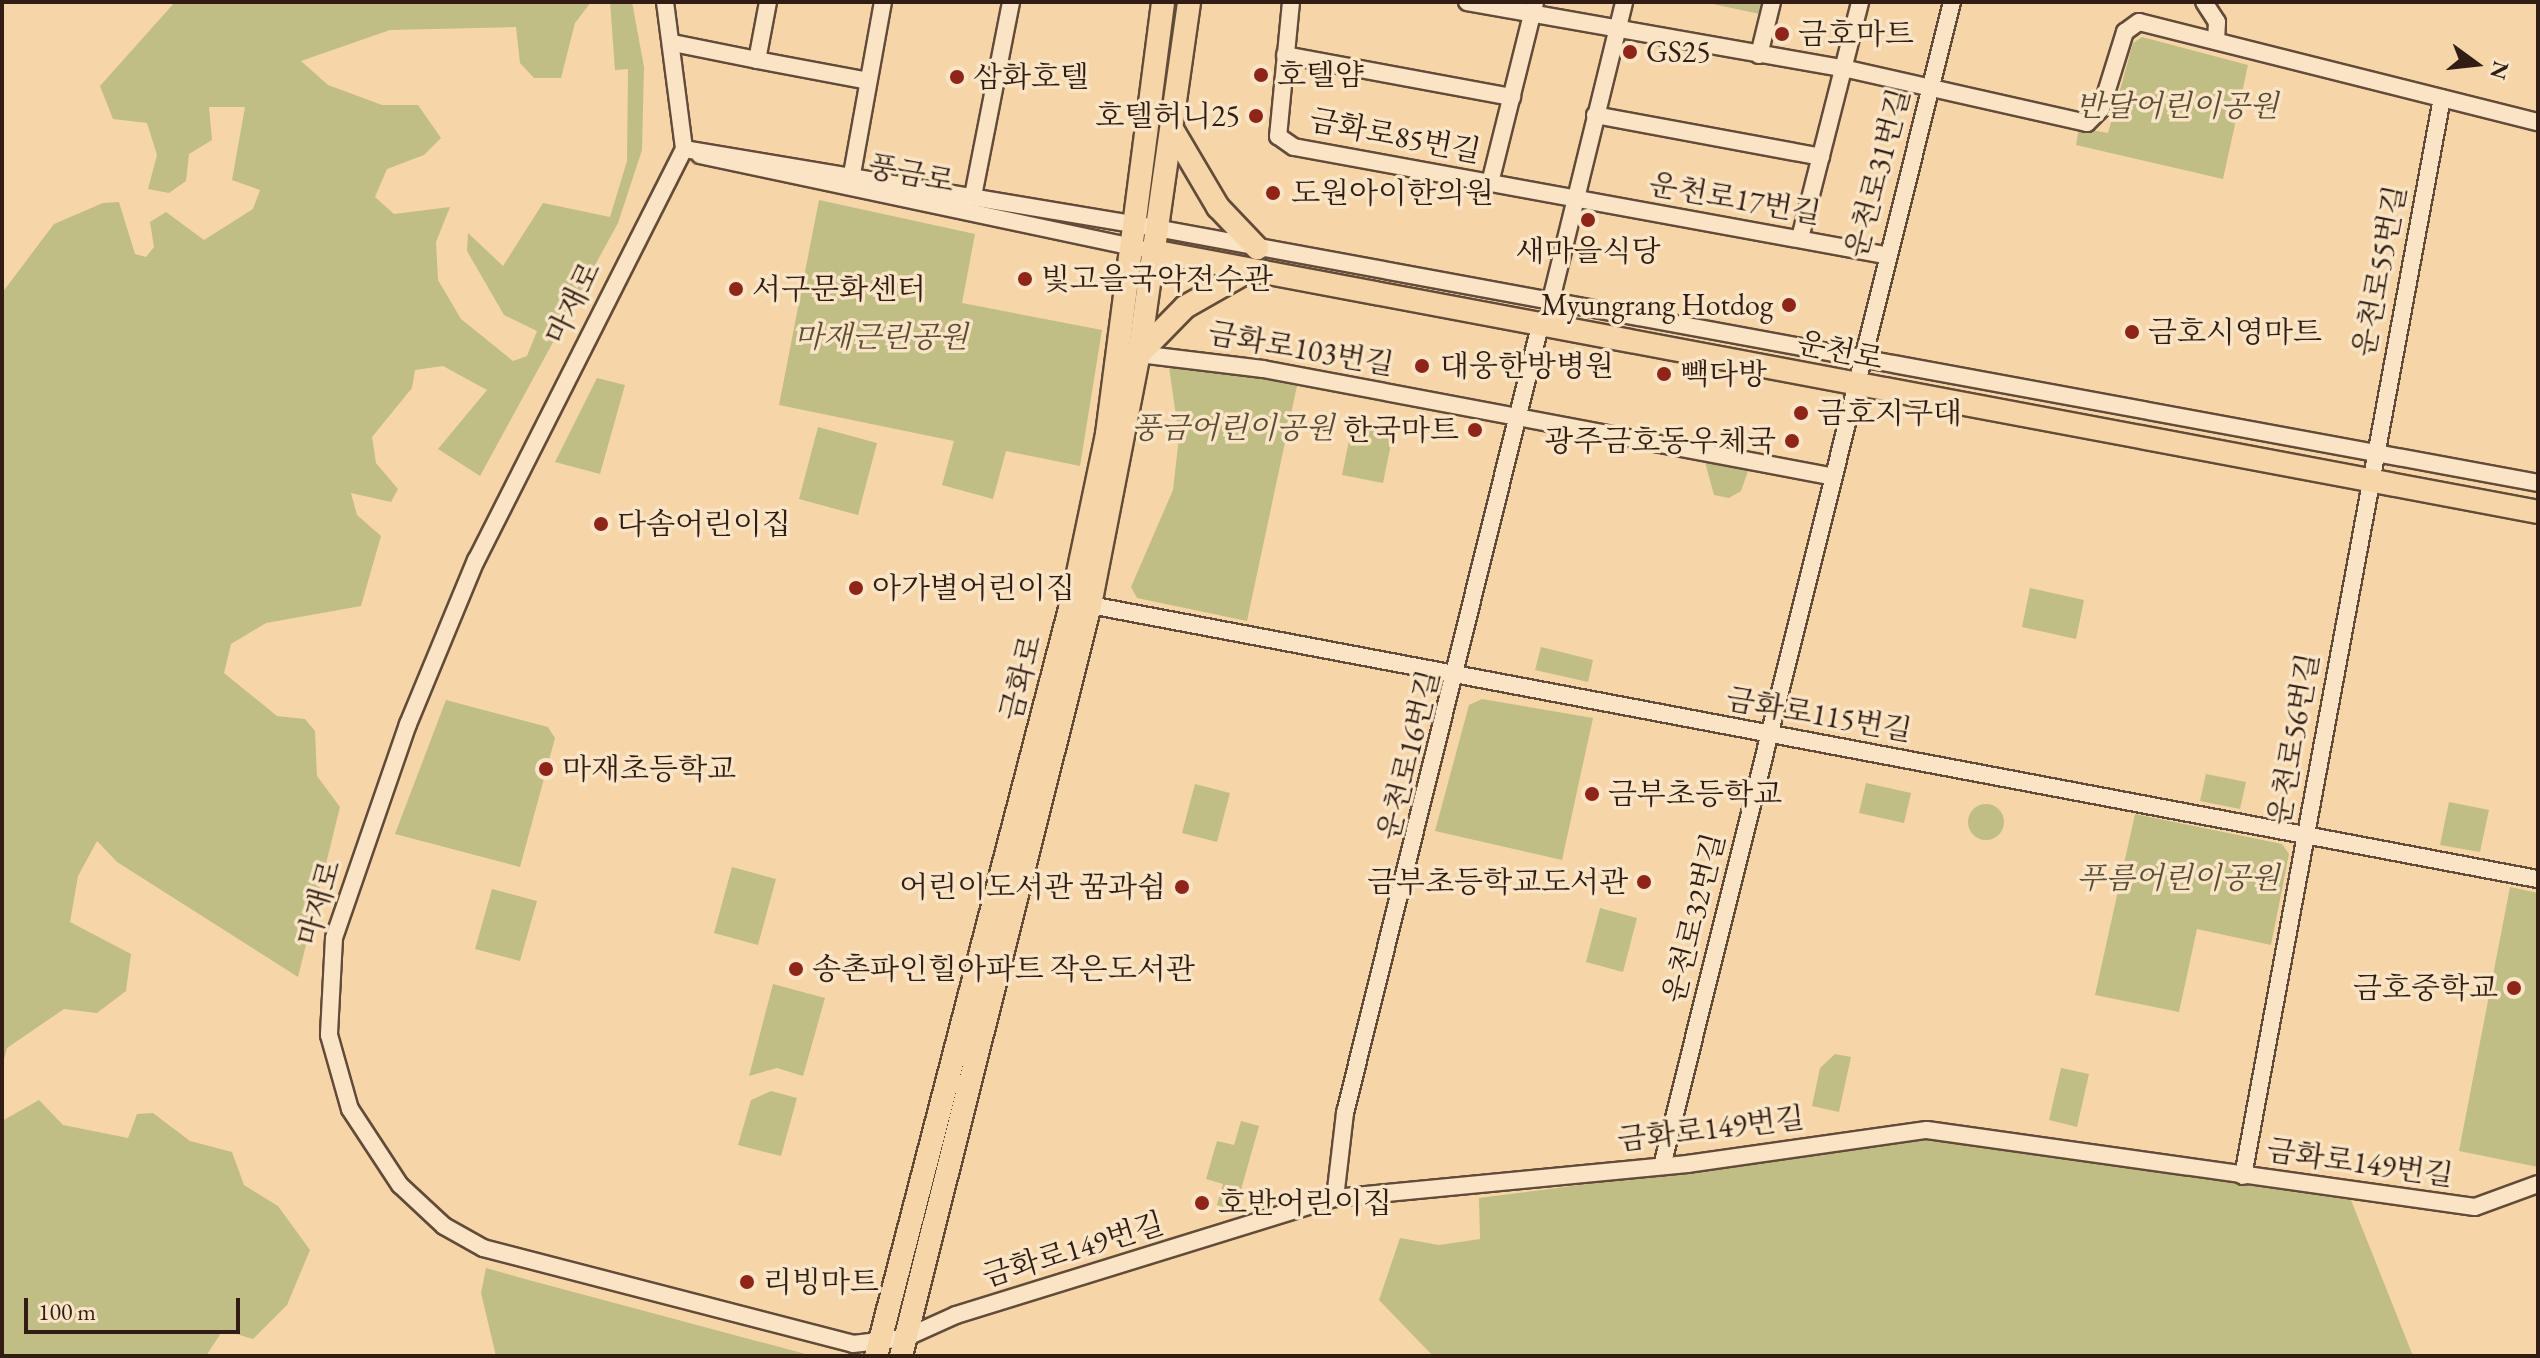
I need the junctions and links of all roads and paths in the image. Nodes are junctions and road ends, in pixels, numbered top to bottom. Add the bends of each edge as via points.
1 (665, 2) edge
2 (768, 2) edge
3 (883, 2) edge
4 (1011, 2) edge
5 (1163, 2) edge
6 (1189, 2) edge
7 (1291, 2) edge
8 (1467, 2) edge
9 (1624, 2) edge
10 (1772, 2) edge
11 (1860, 2) edge
12 (1952, 2) edge
13 (2204, 2) edge
14 (1534, 8) edge
15 (1617, 29) junction
16 (2216, 41) junction
17 (673, 43) junction
18 (1285, 55) junction
19 (1759, 55) junction
20 (757, 60) junction
21 (1843, 68) junction
22 (868, 81) junction
23 (1929, 87) junction
24 (1512, 97) junction
25 (2442, 98) junction
26 (1595, 115) junction
27 (2538, 122) edge
28 (1172, 129) junction
29 (684, 149) junction
30 (1821, 157) junction
31 (852, 174) junction
32 (1490, 183) junction
33 (973, 196) junction
34 (1576, 199) junction
35 (1156, 228) junction
36 (1800, 238) junction
37 (1138, 241) junction
38 (1257, 248) junction
39 (1885, 255) junction
40 (1248, 271) junction
41 (1551, 300) junction
42 (1540, 326) junction
43 (1139, 354) junction
44 (1858, 358) junction
45 (1852, 384) junction
46 (1519, 418) junction
47 (2374, 455) junction
48 (1830, 476) junction
49 (2369, 483) junction
50 (2538, 483) edge
51 (2538, 512) edge
52 (1090, 605) junction
53 (1458, 674) junction
54 (1768, 732) junction
55 (2305, 835) junction
56 (2538, 879) edge
57 (1662, 1166) junction
58 (2243, 1176) junction
59 (2538, 1184) edge
60 (1335, 1198) junction
61 (903, 1347) edge
62 (878, 1349) edge

1 - 17 street
2 - 20 street
3 - 22 street
4 - 33 street
5 - 37 main road, 금화로
6 - 28 main road, 금화로
7 - 18 street, 금화로85번길
8 - 14 street
9 - 15 street
10 - 19 street
11 - 21 street
12 - 23 street, 운천로31번길
13 - 16 street via 2217,22
14 - 15 street
14 - 24 street, 금화로85번길
15 - 19 street
15 - 26 street
16 - 23 street via 2139,22 2125,32 2101,109 2087,123
16 - 25 street
17 - 20 street
17 - 29 street
18 - 24 street, 금화로85번길
18 - 32 street, 금화로85번길 via 1283,143
19 - 21 street
20 - 22 street
21 - 23 street
21 - 30 street
22 - 31 street
23 - 39 street, 운천로31번길
24 - 32 street, 금화로85번길
25 - 27 street
25 - 47 street, 운천로55번길
26 - 30 street, 운천로17번길
26 - 34 street
28 - 35 main road, 금화로
28 - 38 main road via 1218,207
29 - 31 street, 풍금로
29 - 37 street, 풍금로 via 728,166
29 - 62 street, 마재로 via 500,508 408,724 334,938 329,1035 350,1109 400,1185 444,1226 483,1248
30 - 36 street
31 - 33 street, 풍금로
32 - 34 street, 금화로85번길
33 - 37 street, 풍금로
34 - 36 street, 운천로17번길
34 - 41 street
35 - 37 main road, 금화로
35 - 38 street, 운천로
36 - 39 street, 운천로17번길
37 - 40 main road, 운천로
37 - 43 main road, 금화로
37 - 62 main road, 금화로 via 1107,434 1073,597
38 - 41 street, 운천로
39 - 44 street, 운천로31번길
40 - 42 main road, 운천로
40 - 43 main road via 1185,307
41 - 44 street, 운천로
42 - 45 main road, 운천로
42 - 46 street, 운천로16번길
43 - 46 street, 금화로103번길 via 1196,358
43 - 52 main road, 금화로
44 - 45 street, 운천로32번길
44 - 47 street, 운천로
45 - 48 street, 운천로32번길
45 - 49 main road, 운천로
46 - 48 street, 금화로103번길
46 - 53 street, 운천로16번길
47 - 49 street, 운천로56번길
47 - 50 street, 운천로
48 - 54 street, 운천로32번길
49 - 51 main road, 운천로
49 - 55 street, 운천로56번길
52 - 53 street, 금화로115번길
52 - 61 main road, 금화로
53 - 54 street, 금화로115번길
53 - 60 street, 운천로16번길 via 1345,1113
54 - 55 street, 금화로115번길
54 - 57 street, 운천로32번길
55 - 56 street, 금화로115번길
55 - 58 street, 운천로56번길
57 - 58 street, 금화로149번길 via 1927,1130
57 - 60 street, 금화로149번길
58 - 59 street, 금화로149번길 via 2475,1207
60 - 61 street, 금화로149번길 via 956,1315
61 - 62 street, 마재로

